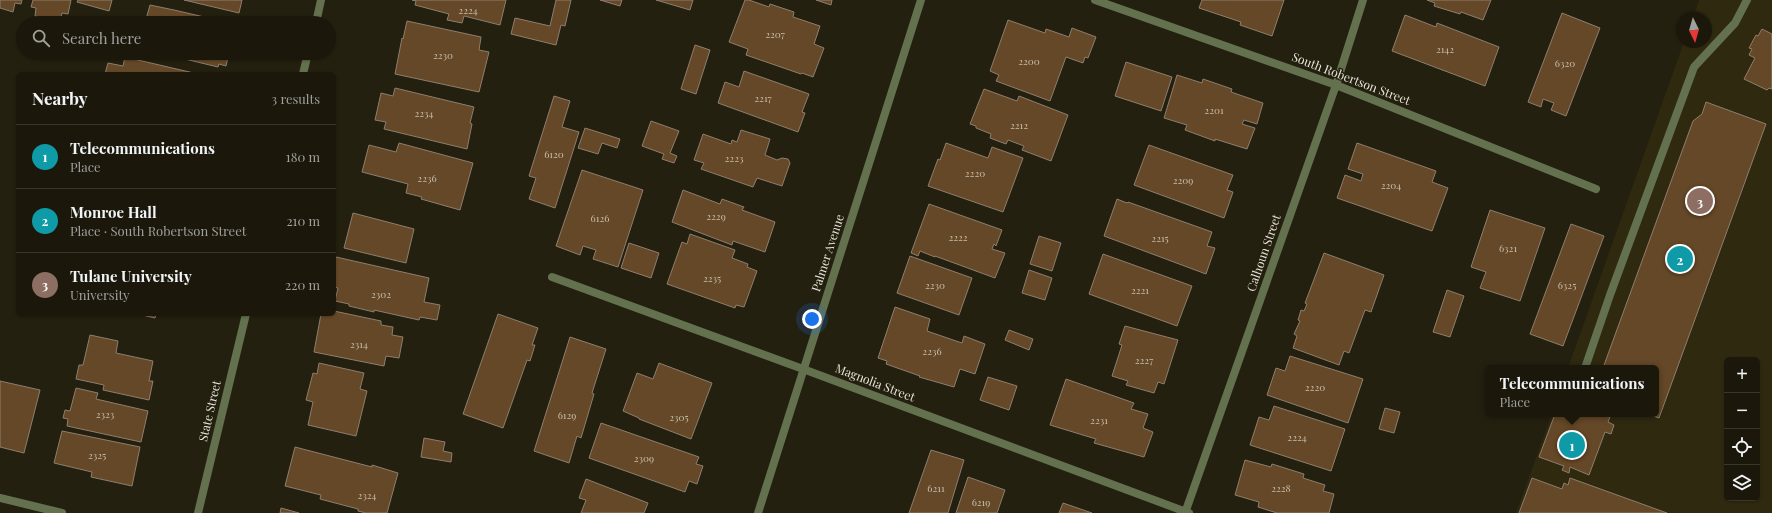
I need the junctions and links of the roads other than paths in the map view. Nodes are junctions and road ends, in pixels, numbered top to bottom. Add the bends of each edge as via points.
1 (321, 0) edge
2 (921, 0) edge
3 (1095, 0) edge
4 (1363, 0) edge
5 (1747, 0) edge
6 (318, 16) edge
7 (306, 60) edge
8 (303, 72) edge
9 (1336, 85) junction
10 (1596, 189) dead end
11 (552, 277) dead end
12 (246, 316) edge
13 (1586, 365) edge
14 (803, 369) junction
15 (0, 498) edge
16 (62, 513) edge
17 (198, 513) edge
18 (758, 513) edge
19 (1186, 513) edge

1 - 6 street
2 - 14 street, Palmer Avenue
3 - 9 street, South Robertson Street
4 - 9 street, Calhoun Street
5 - 13 street via 1735,23 1694,67
7 - 8 street
9 - 10 street, South Robertson Street
9 - 19 street, Calhoun Street
11 - 14 street, Magnolia Street
12 - 17 street, State Street
14 - 18 street, Palmer Avenue
14 - 19 street, Magnolia Street
15 - 16 street

